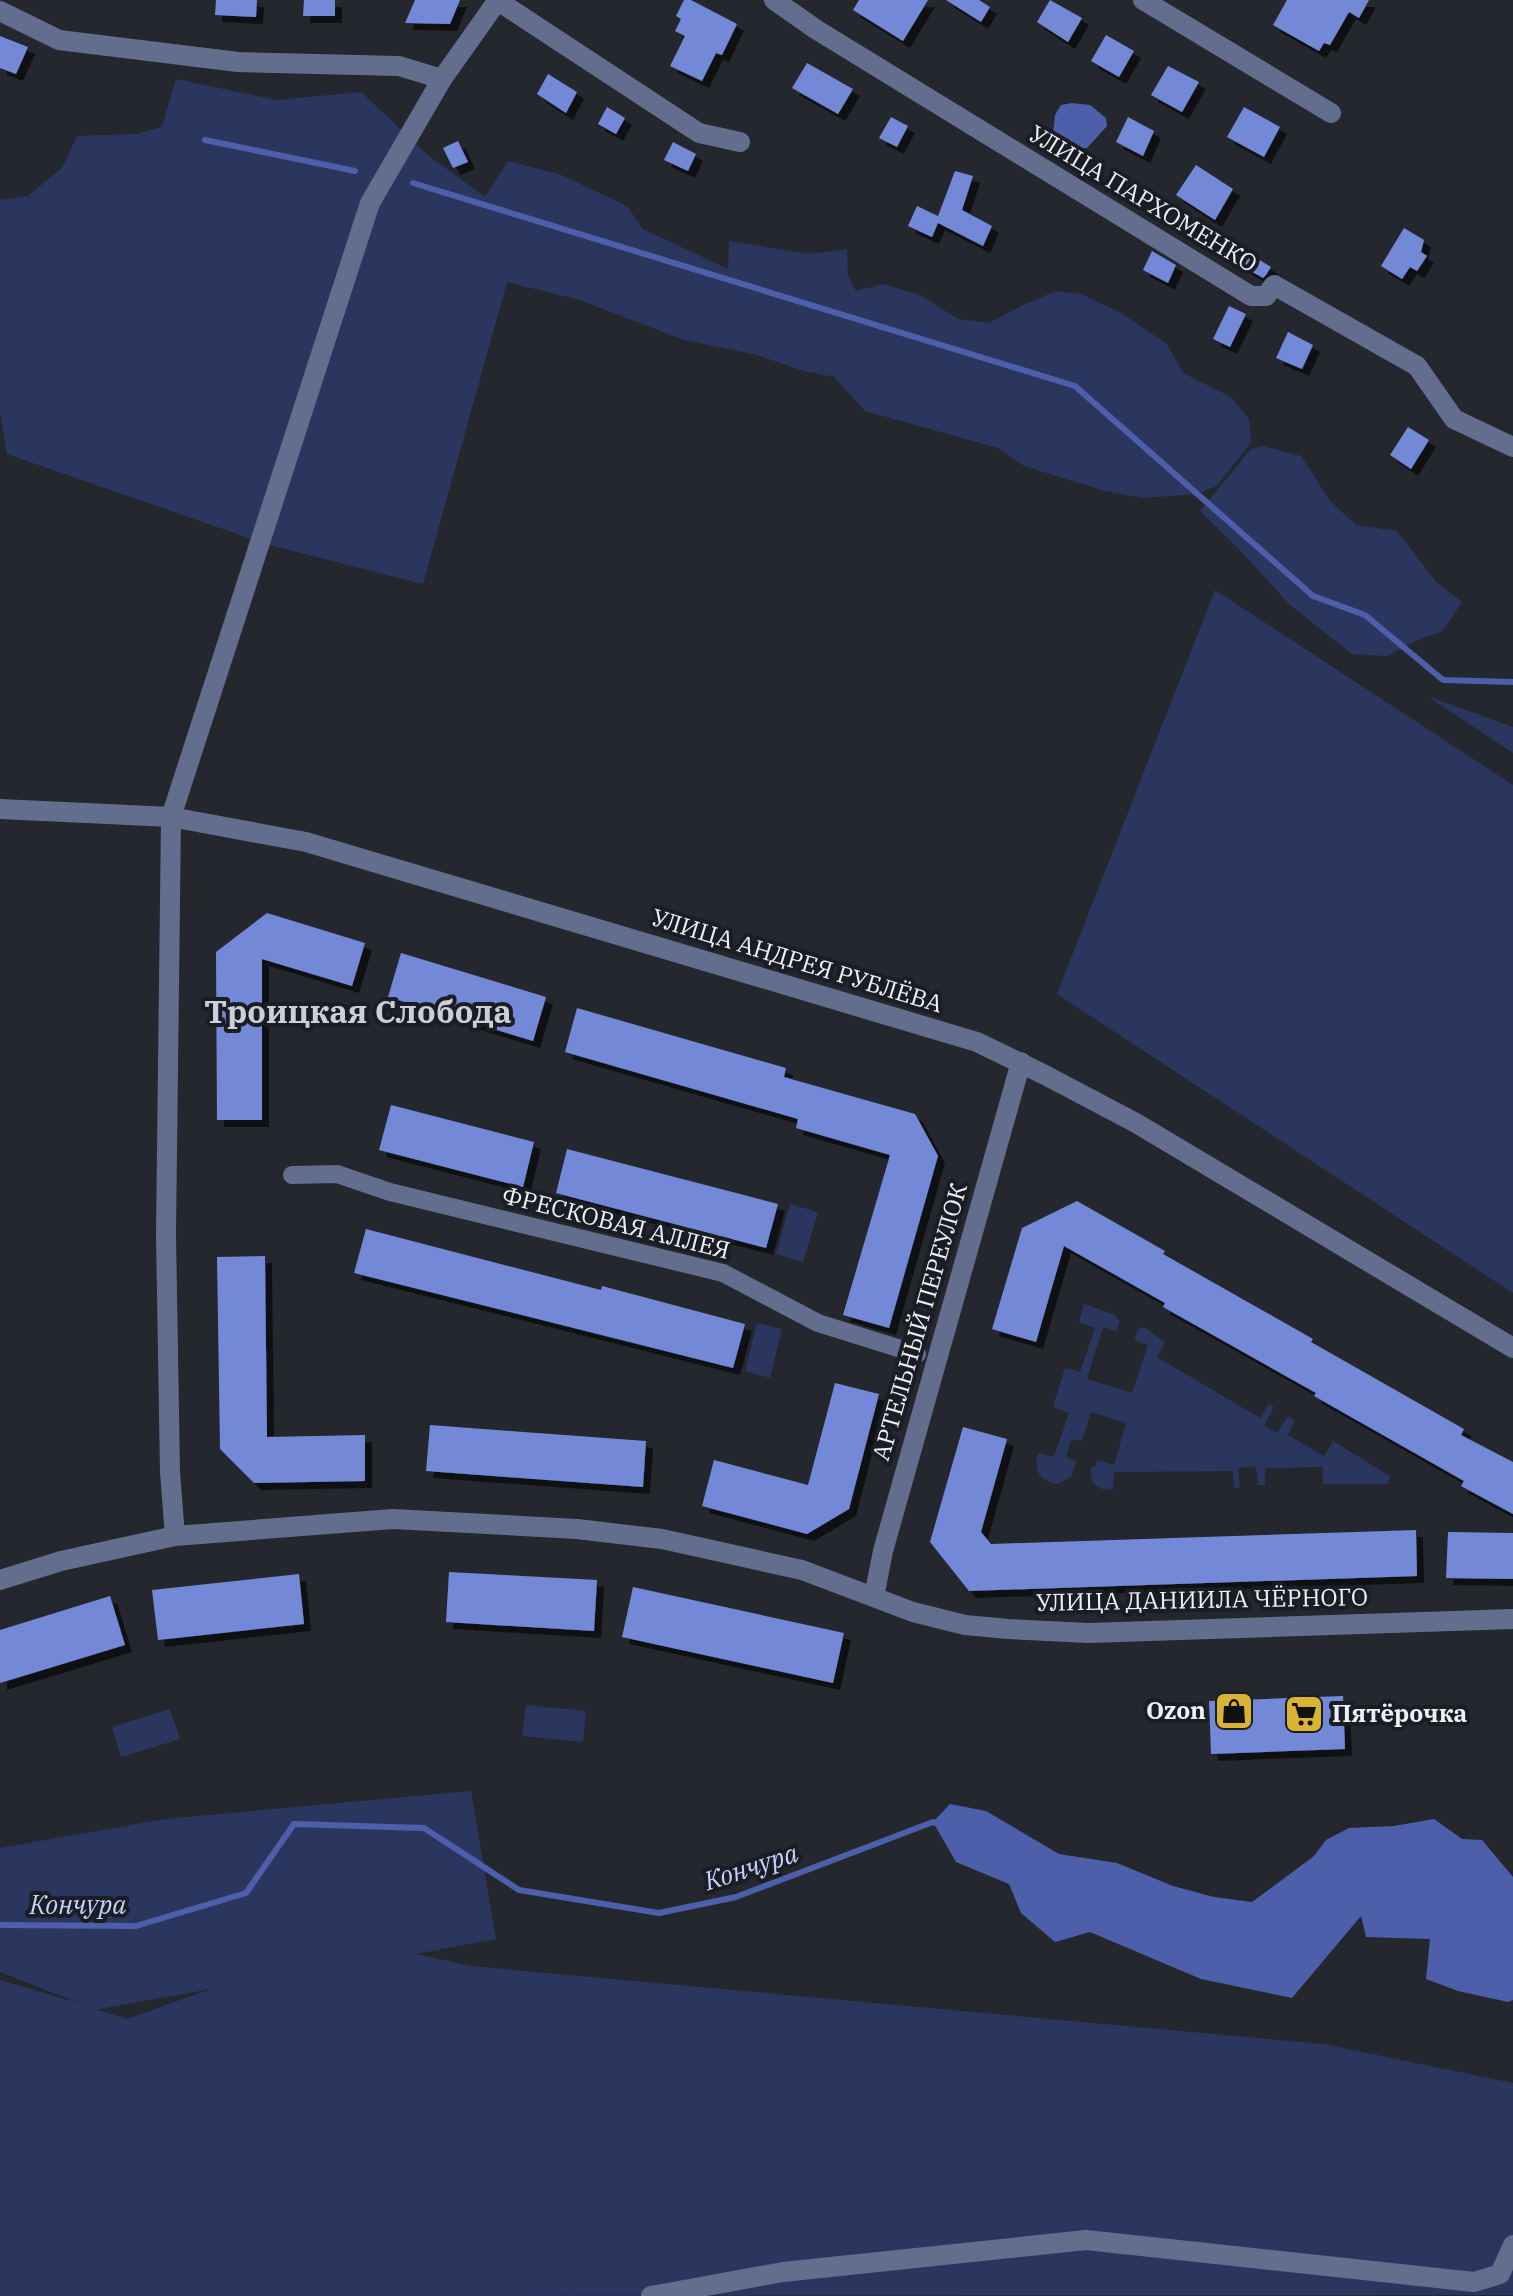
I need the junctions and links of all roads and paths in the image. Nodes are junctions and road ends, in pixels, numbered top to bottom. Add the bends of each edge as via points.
1 (498, 0) edge
2 (774, 0) edge
3 (1143, 0) edge
4 (0, 11) edge
5 (442, 79) junction
6 (1331, 113) dead end
7 (740, 142) dead end
8 (1513, 447) edge
9 (0, 809) edge
10 (171, 817) junction
11 (1021, 1062) junction
12 (292, 1175) dead end
13 (1513, 1348) edge
14 (917, 1354) dead end
15 (175, 1536) junction
16 (0, 1580) edge
17 (874, 1597) junction
18 (1513, 1619) edge
19 (1513, 2245) edge
20 (651, 2296) edge

1 - 5 street
1 - 7 street via 699,133
2 - 8 street, УЛИЦА ПАРХОМЕНКО via 1251,296 1266,296 1274,285 1417,366 1454,419
3 - 6 street
4 - 5 street via 59,40 238,62 399,66
5 - 10 street via 370,203
9 - 10 street, УЛИЦА АНДРЕЯ РУБЛЁВА
10 - 11 street, УЛИЦА АНДРЕЯ РУБЛЁВА via 306,842 916,1023
10 - 15 street via 166,1234
11 - 13 street, УЛИЦА АНДРЕЯ РУБЛЁВА via 1136,1123
11 - 17 street, АРТЕЛЬНЫЙ ПЕРЕУЛОК
12 - 14 street, ФРЕСКОВАЯ АЛЛЕЯ via 337,1174 390,1192 723,1273 818,1323
15 - 16 street, УЛИЦА ДАНИИЛА ЧЁРНОГО
15 - 17 street, УЛИЦА ДАНИИЛА ЧЁРНОГО via 393,1519 577,1529 662,1539 802,1570
17 - 18 street, УЛИЦА ДАНИИЛА ЧЁРНОГО via 965,1625 1089,1633
19 - 20 street via 1500,2274 1474,2282 1086,2240 783,2272

